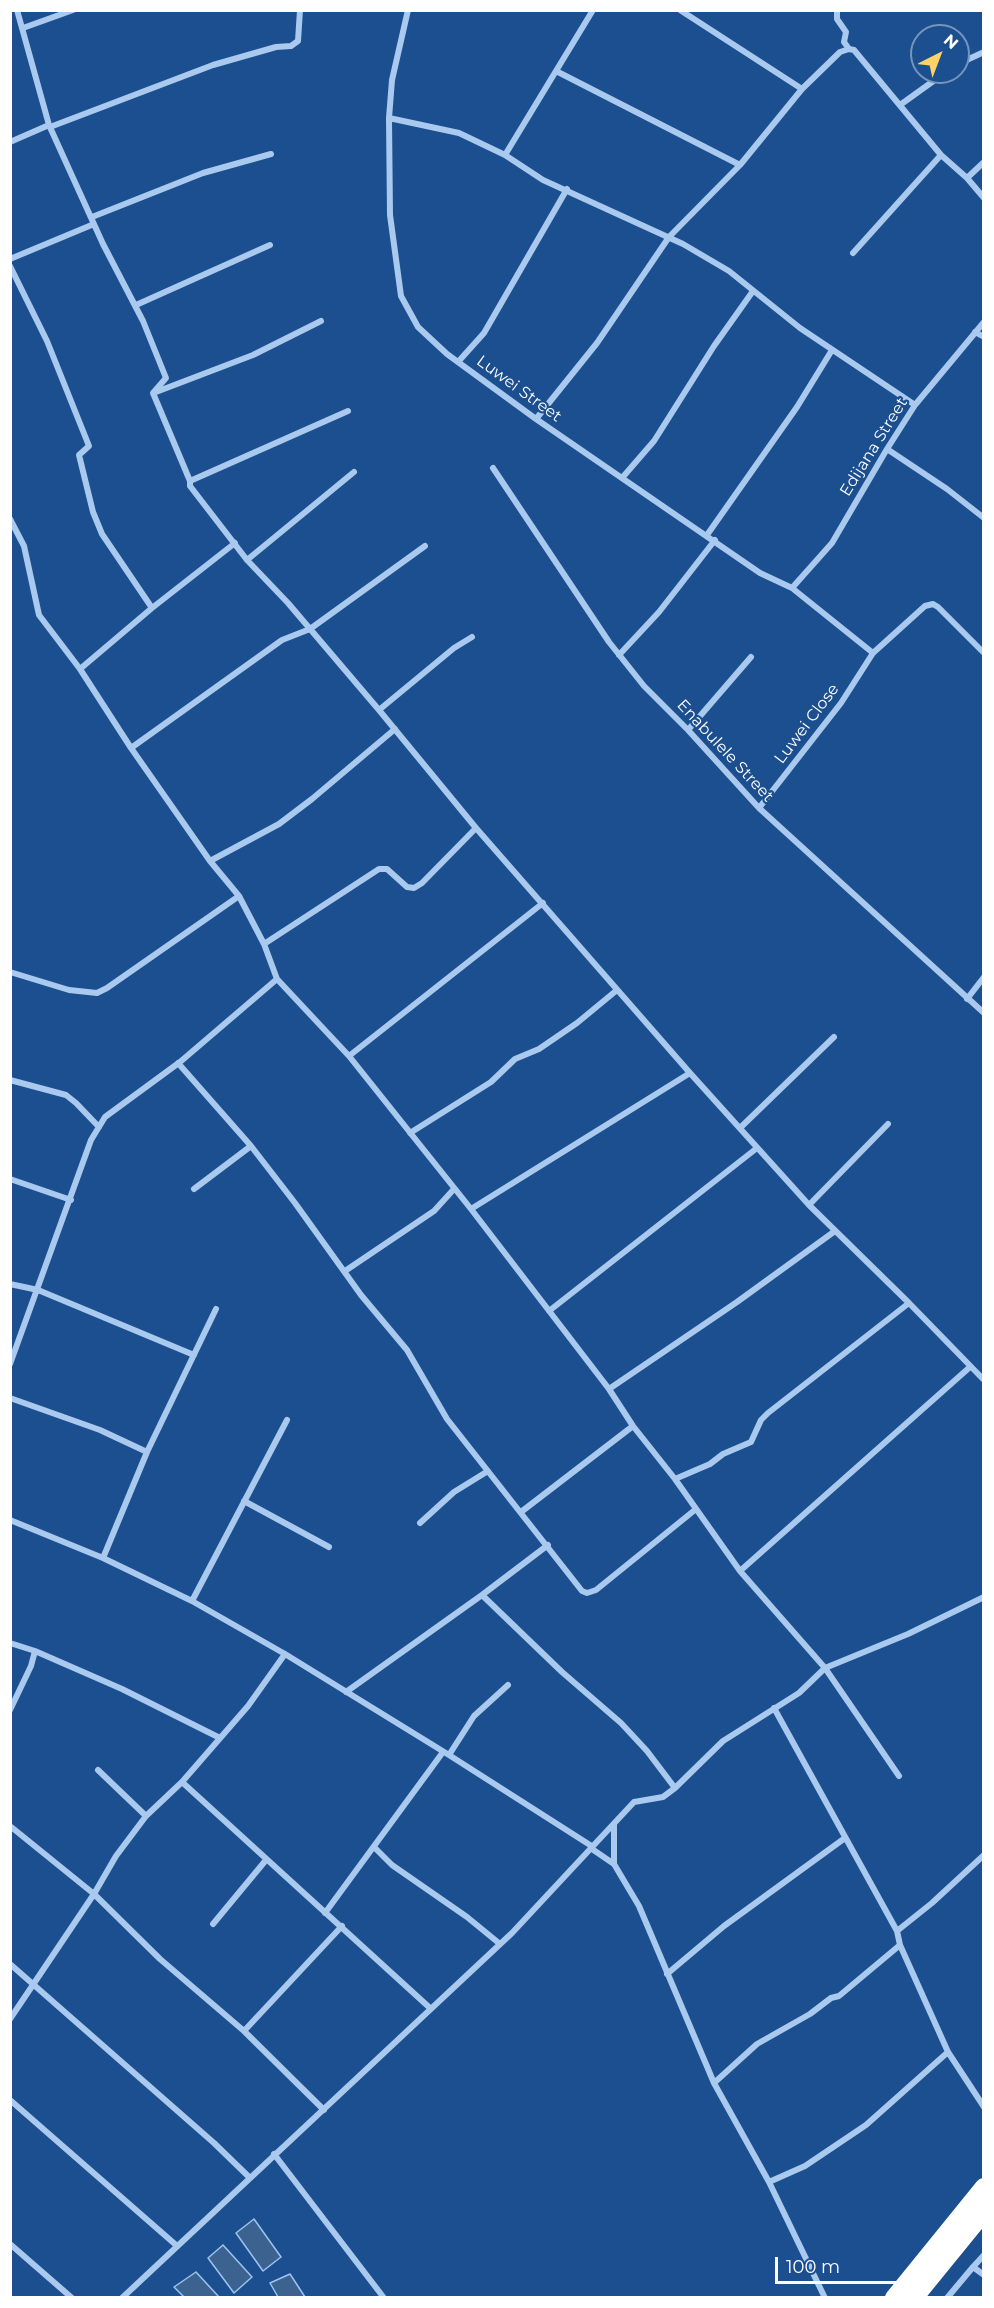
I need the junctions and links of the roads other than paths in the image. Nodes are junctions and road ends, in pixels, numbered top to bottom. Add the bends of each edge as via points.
1 (17, 10) edge
2 (73, 10) edge
3 (300, 10) edge
4 (408, 10) edge
5 (593, 10) edge
6 (680, 10) edge
7 (837, 10) edge
8 (23, 28) junction
9 (849, 49) junction
10 (984, 52) edge
11 (970, 58) edge
12 (556, 71) junction
13 (929, 84) edge
14 (802, 89) junction
15 (900, 105) junction
16 (389, 118) junction
17 (50, 126) junction
18 (10, 142) edge
19 (271, 154) dead end
20 (505, 155) junction
21 (941, 155) junction
22 (984, 162) edge
23 (740, 165) junction
24 (967, 178) junction
25 (567, 189) junction
26 (984, 198) edge
27 (93, 220) junction
28 (669, 237) junction
29 (270, 245) dead end
30 (853, 253) dead end
31 (10, 260) edge
32 (10, 266) edge
33 (753, 291) junction
34 (136, 305) junction
35 (321, 321) dead end
36 (984, 322) edge
37 (975, 332) junction
38 (984, 337) edge
39 (832, 350) junction
40 (458, 362) junction
41 (153, 393) junction
42 (915, 405) junction
43 (348, 411) dead end
44 (536, 419) junction
45 (887, 449) junction
46 (493, 468) dead end
47 (354, 472) dead end
48 (622, 478) junction
49 (190, 481) junction
50 (984, 518) edge
51 (10, 519) edge
52 (706, 535) junction
53 (715, 540) junction
54 (235, 543) junction
55 (425, 546) dead end
56 (247, 560) junction
57 (792, 588) junction
58 (152, 608) junction
59 (310, 629) junction
60 (472, 637) dead end
61 (873, 653) junction
62 (984, 653) edge
63 (619, 655) junction
64 (751, 657) dead end
65 (80, 669) junction
66 (379, 710) junction
67 (395, 729) junction
68 (688, 729) junction
69 (131, 748) junction
70 (759, 808) junction
71 (476, 828) junction
72 (210, 861) junction
73 (239, 896) junction
74 (543, 903) junction
75 (264, 944) junction
76 (10, 972) edge
77 (984, 977) edge
78 (277, 979) junction
79 (617, 990) junction
80 (967, 999) junction
81 (984, 1013) edge
82 (834, 1037) dead end
83 (349, 1056) junction
84 (178, 1063) junction
85 (690, 1073) junction
86 (10, 1080) edge
87 (888, 1124) dead end
88 (99, 1127) junction
89 (740, 1128) junction
90 (410, 1134) junction
91 (251, 1146) junction
92 (757, 1148) junction
93 (10, 1179) edge
94 (194, 1189) dead end
95 (454, 1189) junction
96 (71, 1200) junction
97 (809, 1205) junction
98 (471, 1209) junction
99 (835, 1231) junction
100 (345, 1271) junction
101 (10, 1284) edge
102 (38, 1290) junction
103 (909, 1303) junction
104 (216, 1309) dead end
105 (549, 1311) junction
106 (194, 1355) junction
107 (10, 1364) edge
108 (970, 1367) junction
109 (984, 1380) edge
110 (609, 1389) junction
111 (10, 1398) edge
112 (287, 1420) dead end
113 (633, 1426) junction
114 (147, 1452) junction
115 (488, 1471) junction
116 (675, 1479) junction
117 (244, 1501) junction
118 (696, 1509) junction
119 (521, 1512) junction
120 (10, 1520) edge
121 (420, 1523) dead end
122 (548, 1545) junction
123 (329, 1547) dead end
124 (103, 1558) junction
125 (740, 1571) junction
126 (482, 1595) junction
127 (192, 1601) junction
128 (982, 1601) edge
129 (10, 1643) edge
130 (34, 1651) junction
131 (285, 1654) junction
132 (825, 1668) junction
133 (508, 1685) dead end
134 (346, 1692) junction
135 (774, 1708) junction
136 (10, 1710) edge
137 (220, 1738) junction
138 (446, 1753) junction
139 (98, 1770) dead end
140 (899, 1776) dead end
141 (182, 1782) junction
142 (675, 1788) junction
143 (146, 1816) junction
144 (614, 1824) junction
145 (10, 1826) edge
146 (845, 1838) junction
147 (374, 1846) junction
148 (592, 1849) junction
149 (984, 1855) edge
150 (266, 1860) junction
151 (614, 1864) junction
152 (94, 1894) junction
153 (326, 1912) junction
154 (213, 1924) dead end
155 (342, 1926) junction
156 (897, 1931) junction
157 (500, 1944) junction
158 (900, 1945) junction
159 (10, 1964) edge
160 (667, 1974) junction
161 (34, 1986) junction
162 (430, 2008) junction
163 (10, 2019) edge
164 (244, 2031) junction
165 (948, 2052) junction
166 (714, 2083) junction
167 (10, 2100) edge
168 (984, 2107) edge
169 (324, 2110) junction
170 (274, 2154) junction
171 (249, 2177) junction
172 (769, 2182) junction
173 (984, 2187) edge
174 (984, 2212) edge
175 (10, 2244) edge
176 (176, 2245) junction
177 (984, 2255) edge
178 (973, 2266) junction
179 (984, 2275) edge
180 (72, 2298) edge
181 (122, 2298) edge
182 (384, 2298) edge
183 (825, 2298) edge
184 (894, 2298) edge
185 (914, 2298) edge
186 (947, 2298) edge

1 - 8 street
2 - 8 street
3 - 17 street via 298,41 291,46 213,65
4 - 16 street, Luwei Street via 392,80
5 - 12 street
6 - 14 street
7 - 9 street
8 - 17 street
9 - 14 street via 840,52
9 - 15 street via 854,50
10 - 11 street
12 - 20 street
12 - 23 street
13 - 15 street
14 - 23 street
15 - 21 street
16 - 20 street via 459,134
16 - 40 street, Luwei Street via 390,215 401,296 418,327
17 - 18 street
17 - 27 street
19 - 27 street via 203,173
20 - 25 street via 543,180
21 - 24 street
21 - 30 street
22 - 24 street
23 - 28 street
24 - 26 street
25 - 28 street
25 - 40 street via 484,333
27 - 31 street
27 - 34 street
28 - 33 street via 729,271
28 - 44 street via 597,343
29 - 34 street
32 - 58 street via 47,341 89,446 79,455 102,534
33 - 39 street
33 - 48 street via 654,441
34 - 41 street via 166,378
35 - 41 street via 253,355
36 - 37 street, Edijana Street
37 - 38 street
37 - 42 street, Edijana Street
39 - 42 street
39 - 52 street via 797,407
40 - 44 street, Luwei Street
41 - 49 street
42 - 45 street, Edijana Street
43 - 49 street
44 - 48 street, Luwei Street
45 - 50 street
45 - 57 street, Edijana Street via 832,543
46 - 63 street, Enabulele Street
47 - 56 street
48 - 52 street, Luwei Street
49 - 54 street via 204,506
51 - 65 street via 24,546 39,615
52 - 53 street, Luwei Street
53 - 57 street, Luwei Street via 760,573
53 - 63 street via 659,612
54 - 56 street
54 - 58 street
55 - 59 street
56 - 59 street
57 - 61 street, Luwei Street
58 - 65 street
59 - 66 street
59 - 69 street via 282,640
60 - 66 street
61 - 62 street, Luwei Close via 928,604 938,607
61 - 70 street, Luwei Close via 841,703
63 - 68 street, Enabulele Street
64 - 68 street
65 - 69 street
66 - 67 street
67 - 71 street
67 - 72 street via 279,824
68 - 70 street, Enabulele Street
69 - 72 street
70 - 80 street, Enabulele Street
71 - 74 street
71 - 75 street via 414,888 407,887 387,869 379,869
72 - 73 street
73 - 75 street
73 - 76 street via 97,993 69,990
74 - 79 street
74 - 83 street
75 - 78 street
77 - 80 street
78 - 83 street
78 - 84 street
79 - 85 street
79 - 90 street via 577,1023 539,1049 515,1059 491,1082
80 - 81 street, Enabulele Street
82 - 89 street
83 - 90 street
84 - 88 street via 105,1117
84 - 91 street
85 - 89 street
85 - 98 street
86 - 88 street via 66,1095
87 - 97 street
88 - 96 street
89 - 92 street
90 - 95 street
91 - 94 street
91 - 100 street
92 - 97 street
92 - 105 street
93 - 96 street
95 - 98 street
95 - 100 street via 434,1211
96 - 102 street
97 - 99 street
98 - 105 street
99 - 103 street
99 - 110 street
100 - 115 street via 406,1350 447,1419
101 - 102 street
102 - 106 street
102 - 107 street
103 - 108 street
103 - 116 street via 768,1413 751,1442
104 - 106 street
105 - 110 street
106 - 114 street
108 - 109 street
108 - 125 street
110 - 113 street
111 - 114 street via 100,1430
112 - 117 street
113 - 116 street
113 - 119 street
114 - 124 street
115 - 119 street
115 - 121 street via 454,1492
116 - 118 street
117 - 123 street
117 - 127 street
118 - 122 street via 591,1593 582,1590
118 - 125 street
119 - 122 street
120 - 124 street
122 - 126 street
124 - 127 street
125 - 132 street
126 - 134 street
126 - 142 street via 621,1723
127 - 131 street
128 - 132 street
129 - 130 street
130 - 136 street
130 - 137 street
131 - 134 street
131 - 137 street
132 - 135 street via 799,1693
132 - 140 street
133 - 138 street via 474,1716
134 - 138 street
135 - 142 street via 723,1741
135 - 146 street
137 - 141 street
138 - 147 street
138 - 148 street
139 - 143 street
141 - 143 street
141 - 150 street
142 - 144 street via 663,1797 634,1802
143 - 152 street
144 - 148 street
144 - 151 street
145 - 152 street
146 - 156 street
146 - 160 street via 724,1926
147 - 153 street
147 - 157 street via 392,1865
148 - 151 street
148 - 157 street
149 - 156 street
150 - 153 street
150 - 154 street
151 - 160 street via 639,1906
152 - 161 street
152 - 164 street via 160,1959
153 - 155 street
155 - 162 street
155 - 164 street
156 - 158 street
157 - 162 street
158 - 165 street
158 - 166 street via 839,1996 757,2044
159 - 161 street
160 - 166 street
161 - 163 street
161 - 171 street
162 - 169 street
164 - 169 street
165 - 168 street
165 - 172 street via 867,2125 805,2166
166 - 172 street
167 - 176 street
169 - 170 street
170 - 171 street
170 - 182 street
171 - 176 street
172 - 183 street
173 - 184 highway
174 - 185 highway
175 - 180 street
176 - 181 street
177 - 178 street
178 - 179 street
178 - 186 street

